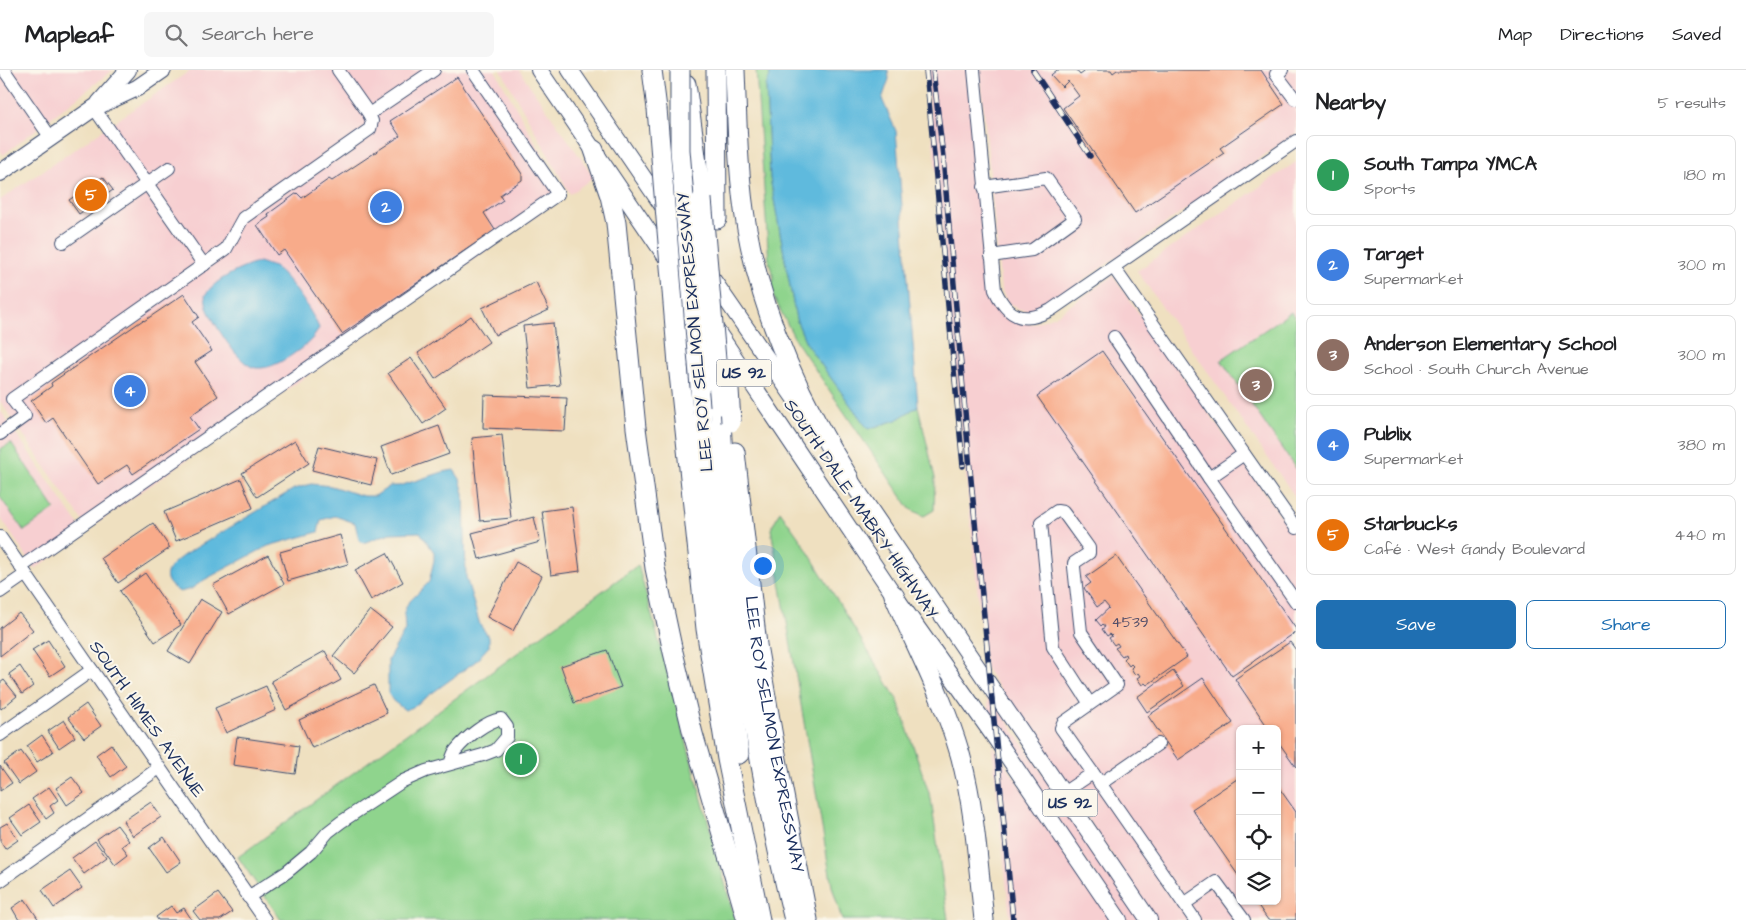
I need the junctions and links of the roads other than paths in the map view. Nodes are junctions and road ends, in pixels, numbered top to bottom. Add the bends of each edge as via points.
1 (4, 70) edge
2 (126, 70) edge
3 (163, 70) edge
4 (338, 70) edge
5 (434, 70) edge
6 (473, 70) edge
7 (539, 70) edge
8 (570, 70) edge
9 (652, 70) edge
10 (680, 70) edge
11 (684, 70) edge
12 (694, 70) edge
13 (716, 70) edge
14 (974, 70) edge
15 (1282, 70) edge
16 (735, 76) edge
17 (1296, 99) edge
18 (94, 108) junction
19 (369, 114) junction
20 (51, 138) junction
21 (1296, 141) edge
22 (594, 150) junction
23 (169, 168) dead end
24 (0, 173) edge
25 (147, 184) junction
26 (984, 187) junction
27 (702, 199) junction
28 (63, 242) dead end
29 (991, 256) junction
30 (204, 265) junction
31 (1114, 268) junction
32 (1114, 337) dead end
33 (0, 434) edge
34 (1244, 454) junction
35 (849, 478) junction
36 (1208, 478) junction
37 (1296, 528) edge
38 (0, 537) edge
39 (23, 571) junction
40 (0, 592) edge
41 (894, 595) junction
42 (1296, 602) edge
43 (92, 670) junction
44 (1090, 704) junction
45 (0, 735) edge
46 (1158, 744) dead end
47 (450, 764) dead end
48 (159, 768) junction
49 (1092, 773) junction
50 (1100, 784) junction
51 (1063, 793) junction
52 (798, 862) junction
53 (0, 881) edge
54 (248, 896) junction
55 (1184, 904) junction
56 (264, 920) edge
57 (747, 920) edge
58 (760, 920) edge
59 (767, 920) edge
60 (794, 920) edge
61 (808, 920) edge
62 (813, 920) edge
63 (984, 920) edge
64 (1119, 920) edge
65 (1149, 920) edge
66 (1195, 920) edge
67 (1244, 920) edge

1 - 20 street
2 - 18 main road
3 - 18 main road via 137,88
4 - 19 street
5 - 19 street
6 - 39 street via 558,194
7 - 22 main road, SOUTH DALE MABRY HIGHWAY / US 92
8 - 35 main road, SOUTH DALE MABRY HIGHWAY / US 92
9 - 58 highway, bridge via 706,629 727,759
10 - 59 highway, LEE ROY SELMON EXPRESSWAY, bridge via 680,150 709,514 731,696
11 - 27 highway
12 - 27 highway
13 - 52 highway, LEE ROY SELMON EXPRESSWAY, bridge via 716,218 731,422 758,645
14 - 26 street
15 - 17 street via 1276,74
16 - 35 highway via 744,209 759,283 795,381
18 - 20 main road
18 - 25 street
19 - 30 street via 372,121 370,129 243,218 226,250
20 - 24 main road
21 - 31 street
22 - 41 main road, SOUTH DALE MABRY HIGHWAY / US 92
22 - 57 highway via 616,224 636,428 656,568 693,734
23 - 25 street
25 - 28 street
25 - 30 street
26 - 29 street
26 - 29 street via 1046,178 1075,218 1032,250
27 - 60 highway, bridge via 728,536 747,681 767,796
29 - 31 street via 995,290 1004,307 1017,316 1031,318 1051,310
30 - 33 street via 12,399 25,416
31 - 34 street
32 - 36 street
34 - 36 street
34 - 37 street
35 - 51 main road, SOUTH DALE MABRY HIGHWAY / US 92
36 - 42 street
38 - 39 street, SOUTH HIMES AVENUE
39 - 40 street
39 - 43 street, SOUTH HIMES AVENUE
41 - 63 highway via 946,713 962,760 973,810
41 - 64 main road, SOUTH DALE MABRY HIGHWAY / US 92
43 - 45 street
43 - 48 street, SOUTH HIMES AVENUE
44 - 44 street via 1053,647 1041,522 1057,511 1063,512 1089,548 1089,553 1074,563 1081,632 1117,686
44 - 49 street via 1063,723 1061,728
46 - 50 street
47 - 54 street via 403,781 341,822 305,857
48 - 53 street
48 - 54 street, SOUTH HIMES AVENUE
49 - 50 street
49 - 51 street
50 - 55 street
51 - 65 main road, SOUTH DALE MABRY HIGHWAY / US 92
52 - 61 highway, LEE ROY SELMON EXPRESSWAY
52 - 62 highway
54 - 56 street, SOUTH HIMES AVENUE
55 - 66 street
55 - 67 street via 1216,882

